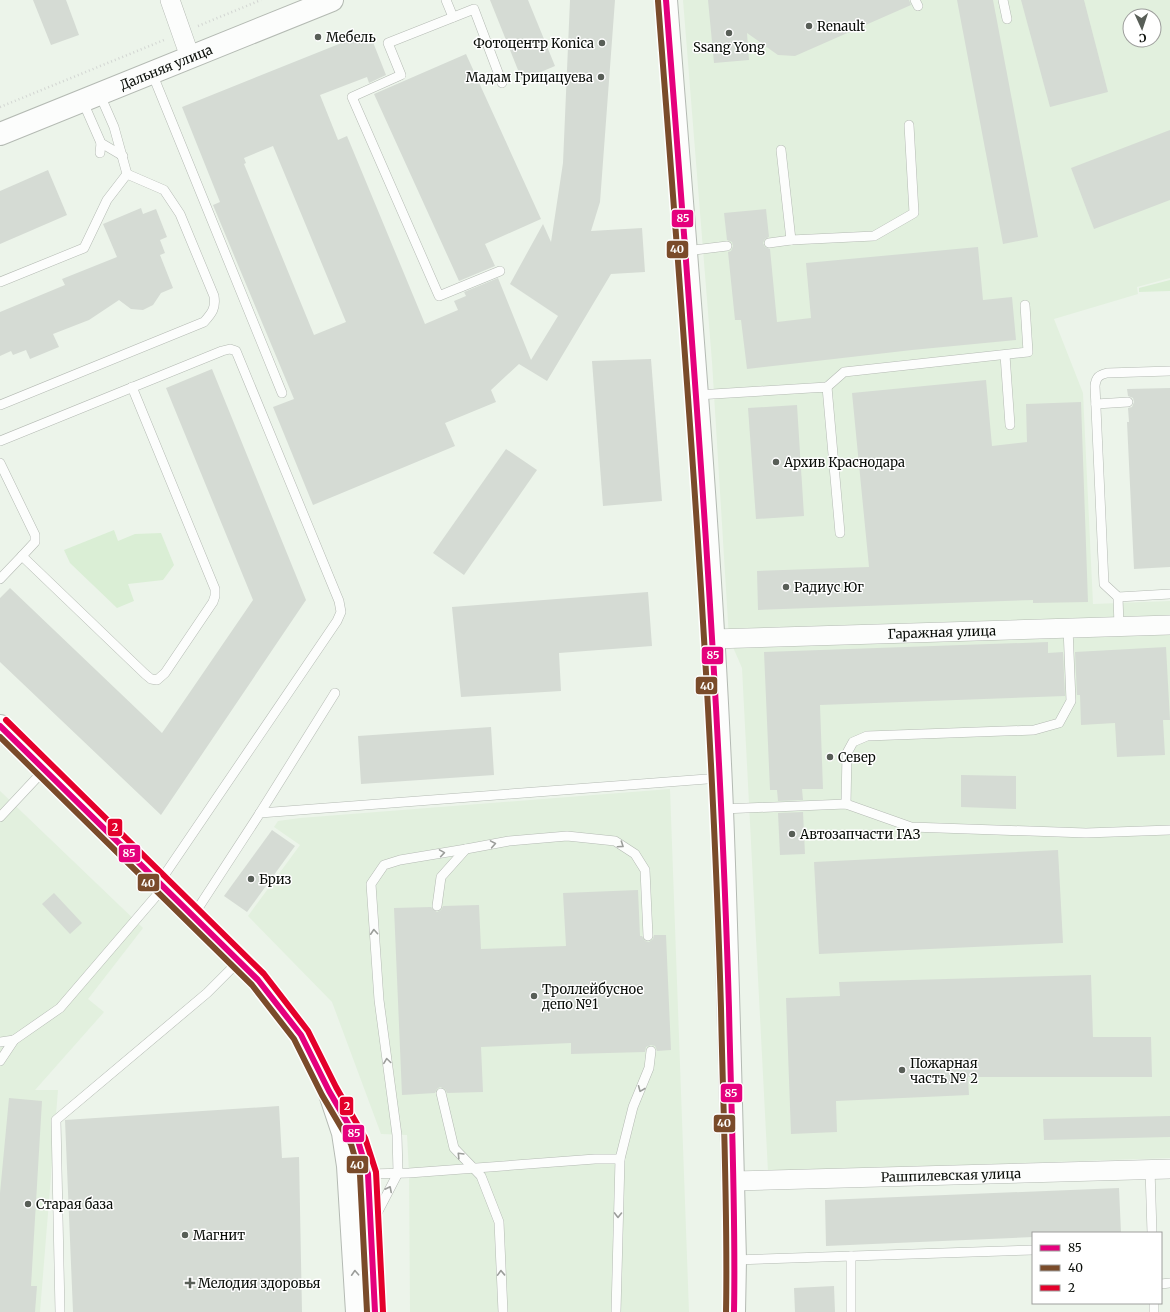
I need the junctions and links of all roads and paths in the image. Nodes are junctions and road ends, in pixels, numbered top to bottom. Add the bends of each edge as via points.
1 (170, 0) edge
2 (261, 0) edge
3 (332, 0) edge
4 (446, 0) edge
5 (666, 0) edge
6 (1003, 0) edge
7 (453, 17) junction
8 (1007, 18) dead end
9 (182, 32) junction
10 (190, 57) junction
11 (152, 73) junction
12 (502, 83) dead end
13 (91, 98) junction
14 (0, 107) edge
15 (909, 126) dead end
16 (0, 134) edge
17 (101, 143) junction
18 (781, 150) dead end
19 (100, 153) dead end
20 (123, 156) junction
21 (127, 174) junction
22 (791, 240) junction
23 (769, 243) dead end
24 (727, 246) dead end
25 (686, 251) junction
26 (500, 271) dead end
27 (0, 282) edge
28 (1025, 305) dead end
29 (1005, 355) junction
30 (1170, 371) edge
31 (132, 387) junction
32 (827, 387) junction
33 (282, 393) dead end
34 (696, 396) junction
35 (1128, 402) dead end
36 (1096, 404) junction
37 (0, 405) edge
38 (1010, 425) dead end
39 (0, 441) edge
40 (0, 463) edge
41 (840, 533) dead end
42 (22, 556) junction
43 (0, 579) edge
44 (1170, 594) edge
45 (1118, 597) junction
46 (1170, 625) edge
47 (1119, 626) junction
48 (1068, 628) junction
49 (713, 639) junction
50 (335, 693) dead end
51 (0, 726) edge
52 (45, 769) junction
53 (720, 778) junction
54 (846, 804) junction
55 (722, 809) junction
56 (260, 813) junction
57 (0, 817) edge
58 (1170, 830) edge
59 (466, 849) junction
60 (161, 886) junction
61 (437, 906) dead end
62 (193, 916) junction
63 (648, 936) dead end
64 (239, 961) junction
65 (14, 1040) junction
66 (0, 1042) edge
67 (651, 1051) dead end
68 (0, 1061) edge
69 (329, 1091) junction
70 (441, 1093) dead end
71 (620, 1159) junction
72 (473, 1168) junction
73 (1150, 1169) junction
74 (1170, 1169) edge
75 (398, 1173) junction
76 (368, 1174) junction
77 (733, 1181) junction
78 (372, 1223) junction
79 (1152, 1232) edge
80 (1032, 1250) edge
81 (851, 1256) junction
82 (735, 1260) junction
83 (60, 1312) edge
84 (357, 1312) edge
85 (375, 1312) edge
86 (503, 1312) edge
87 (616, 1312) edge
88 (734, 1312) edge
89 (851, 1312) edge

1 - 9 street
2 - 9 path
3 - 10 street, Дальняя улица
4 - 7 lane
5 - 25 street
6 - 8 lane
7 - 12 lane via 474,8
7 - 26 lane via 388,43 401,75 352,97 438,296
9 - 10 street
9 - 14 path
10 - 11 street, Дальняя улица
11 - 13 street, Дальняя улица
11 - 33 lane
13 - 16 street, Дальняя улица
13 - 17 lane
13 - 20 lane via 114,126
15 - 22 lane via 914,213 874,236
17 - 19 lane
17 - 20 lane
18 - 22 lane
20 - 21 lane
21 - 27 lane via 107,200 84,248
21 - 37 lane via 164,190 180,214 214,296 215,305 211,315 204,322
22 - 23 lane
24 - 25 lane
25 - 34 street
28 - 29 lane via 1028,352
29 - 32 lane via 844,372
29 - 38 lane
30 - 36 lane via 1100,375 1095,386
31 - 39 lane
31 - 42 lane via 215,589 213,602 162,678 151,678
31 - 60 lane via 222,351 236,351 339,601 341,612
32 - 34 lane
32 - 41 lane
34 - 49 street
35 - 36 lane
36 - 45 lane via 1104,584
40 - 42 lane via 35,535 35,542
42 - 43 lane
44 - 45 lane
45 - 47 lane
46 - 47 street, Гаражная улица
47 - 48 street, Гаражная улица
48 - 49 street, Гаражная улица
48 - 54 lane via 1071,701 1059,723 1034,730 867,736 853,742 847,753
49 - 53 street
50 - 56 lane
51 - 52 street
52 - 57 lane
52 - 60 street
53 - 55 street
53 - 56 lane
54 - 55 lane
54 - 58 lane via 911,827 1086,833
55 - 77 street
56 - 62 lane
59 - 61 lane via 441,877
59 -> 63 lane via 509,841 567,836 615,841 635,854 645,870
75 -> 59 lane via 397,1136 379,1000 371,884 384,865
60 - 62 street
60 - 65 lane via 60,1008
62 - 64 street
64 - 69 street via 263,986 301,1035
64 - 83 lane via 208,993 56,1120
65 - 66 lane
65 - 68 lane
67 -> 71 lane via 649,1068 633,1107
69 - 76 lane via 358,1141
84 -> 69 street via 348,1166 343,1133
72 -> 70 lane via 454,1148
71 - 72 lane
71 -> 87 lane
72 - 75 lane
86 -> 72 lane via 499,1222 481,1176
73 - 74 street, Рашпилевская улица
73 - 77 street, Рашпилевская улица
73 - 79 lane
75 - 76 lane
78 -> 75 lane
76 - 78 lane
77 - 82 street
78 - 85 lane
80 - 81 lane
81 - 82 lane
81 - 89 lane
82 - 88 street

